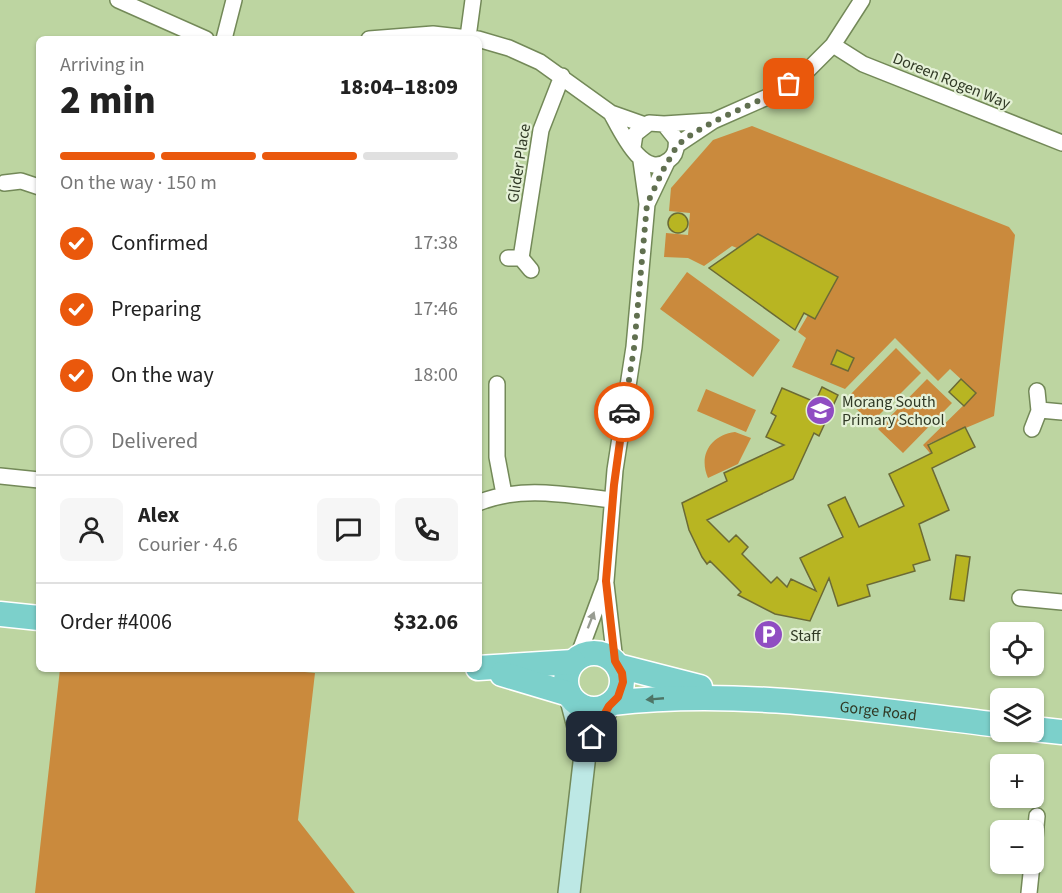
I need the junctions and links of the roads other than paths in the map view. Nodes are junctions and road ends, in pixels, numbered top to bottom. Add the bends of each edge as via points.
1 (118, 0) edge
2 (234, 0) edge
3 (473, 0) edge
4 (860, 1) edge
5 (199, 36) edge
6 (226, 36) edge
7 (407, 36) edge
8 (454, 36) edge
9 (475, 36) edge
10 (482, 40) edge
11 (833, 45) junction
12 (562, 76) junction
13 (611, 113) junction
14 (713, 121) junction
15 (664, 124) junction
16 (645, 125) junction
17 (1062, 142) edge
18 (677, 145) junction
19 (637, 154) junction
20 (667, 162) junction
21 (4, 183) dead end
22 (36, 185) edge
23 (647, 204) junction
24 (531, 270) dead end
25 (496, 384) dead end
26 (1037, 391) dead end
27 (1040, 410) junction
28 (1062, 412) edge
29 (1032, 429) dead end
30 (0, 476) edge
31 (36, 480) edge
32 (504, 494) junction
33 (612, 500) junction
34 (482, 502) edge
35 (606, 581) junction
36 (1020, 598) dead end
37 (1062, 602) edge
38 (0, 614) edge
39 (36, 618) edge
40 (575, 660) junction
41 (617, 663) junction
42 (482, 669) edge
43 (570, 695) junction
44 (756, 698) junction
45 (610, 704) junction
46 (990, 724) edge
47 (1044, 730) edge
48 (1062, 732) edge
49 (585, 754) junction
50 (1037, 816) dead end
51 (1037, 820) edge
52 (1031, 874) edge
53 (570, 893) edge
54 (1029, 893) edge

1 - 5 street
2 - 6 street
3 - 9 street
4 - 11 street
7 - 8 street
10 - 12 street via 524,54
11 - 14 street via 804,74 780,90
11 - 17 street, Doreen Rogen Way via 863,64
12 - 13 street
12 - 24 street, Glider Place via 541,130 514,258
13 - 16 street
13 - 19 street
14 - 15 street
14 - 18 street
15 - 16 street
15 - 18 street via 674,133
16 - 19 street via 635,134
18 - 20 street
19 - 20 street via 654,166
19 - 23 street
20 - 23 street
21 - 22 street via 21,173
23 - 33 street via 634,348
25 - 32 street via 497,457
26 - 27 street
27 - 28 street
27 - 29 street
30 - 31 street
32 - 33 street via 527,492
32 - 34 street
33 - 35 street
40 -> 35 street
35 - 41 street
36 - 37 street
38 - 39 main road
40 - 41 main road via 601,653
40 - 42 main road
40 - 43 main road via 566,681
41 - 44 main road, Gorge Road via 671,681
41 - 45 main road via 622,673 622,690
42 - 43 main road
43 - 45 main road via 576,703 592,709
43 - 49 street
44 -> 45 main road, Gorge Road via 680,697
44 - 46 main road, Gorge Road
45 - 49 street
47 - 48 main road
49 - 53 street
50 - 51 street
52 - 54 street

